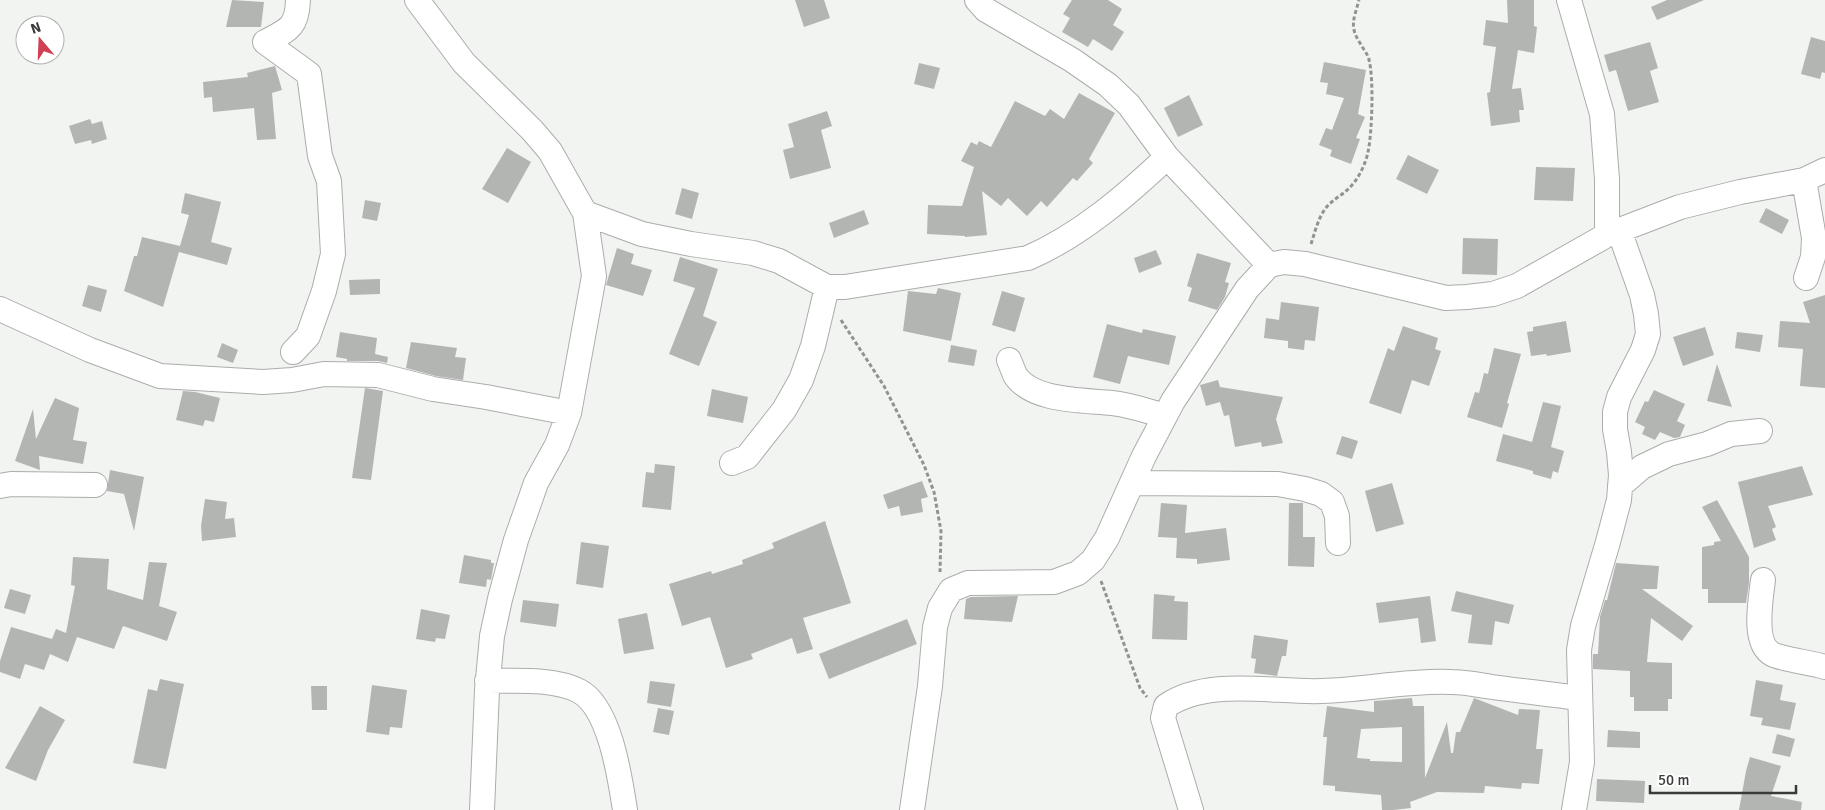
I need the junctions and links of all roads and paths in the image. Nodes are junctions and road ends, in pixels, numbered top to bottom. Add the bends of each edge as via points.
1 (298, 0) edge
2 (417, 0) edge
3 (977, 0) edge
4 (1359, 0) edge
5 (1569, 0) edge
6 (1167, 157) junction
7 (1814, 175) edge
8 (585, 213) junction
9 (1613, 233) junction
10 (1305, 264) junction
11 (1269, 265) junction
12 (1806, 278) dead end
13 (825, 293) junction
14 (0, 309) edge
15 (293, 352) dead end
16 (1009, 360) dead end
17 (568, 413) junction
18 (1164, 416) junction
19 (1760, 431) dead end
20 (732, 463) dead end
21 (1132, 483) junction
22 (95, 485) dead end
23 (0, 486) edge
24 (1620, 486) junction
25 (1338, 543) dead end
26 (1093, 560) junction
27 (1763, 580) dead end
28 (940, 608) junction
29 (1825, 667) edge
30 (488, 681) junction
31 (1579, 698) junction
32 (1166, 706) junction
33 (482, 810) edge
34 (625, 810) edge
35 (912, 810) edge
36 (1191, 810) edge
37 (1574, 810) edge

1 - 15 street via 293,25 265,42 309,74 320,156 329,181 332,254 324,291 308,336
2 - 8 street via 464,63 550,151
3 - 6 street via 986,10 1108,85 1129,105
4 - 10 path via 1353,27 1369,59 1372,79 1368,152 1355,182 1334,200 1320,218
5 - 9 street via 1602,114
6 - 11 street
6 - 13 street via 1071,236 1028,258 845,286
7 - 9 street via 1680,206
7 - 12 street via 1813,257
8 - 13 street via 642,234 779,261
8 - 17 street via 594,276
9 - 10 street via 1516,286 1494,294 1467,298 1446,298
9 - 24 street via 1642,294 1648,334 1615,412
10 - 11 street via 1284,262
11 - 18 street via 1247,289
13 - 20 street via 814,346 801,380 784,410 747,458
13 - 28 path via 884,386 934,492 941,531
14 - 17 street via 90,350 160,376 263,382 324,374 378,375 433,389
16 - 18 street via 1016,376 1043,394 1138,408
17 - 30 street via 557,445 536,483 516,540 492,636
18 - 21 street
19 - 24 street via 1731,434 1669,454 1642,467
21 - 25 street via 1278,484 1305,488 1332,502 1338,516
21 - 26 street via 1108,538
22 - 23 street
24 - 31 street via 1608,542 1583,626 1579,650
26 - 28 street via 1078,573 1054,582 968,583 951,590
26 - 32 path via 1143,694
27 - 29 street via 1759,622 1763,645 1773,655
28 - 35 street
30 - 33 street
30 - 34 street via 558,685 579,691 594,702 604,722 618,769
31 - 32 street via 1452,682 1414,682 1322,692 1215,690 1186,696
31 - 37 street via 1582,762
32 - 36 street via 1164,718

